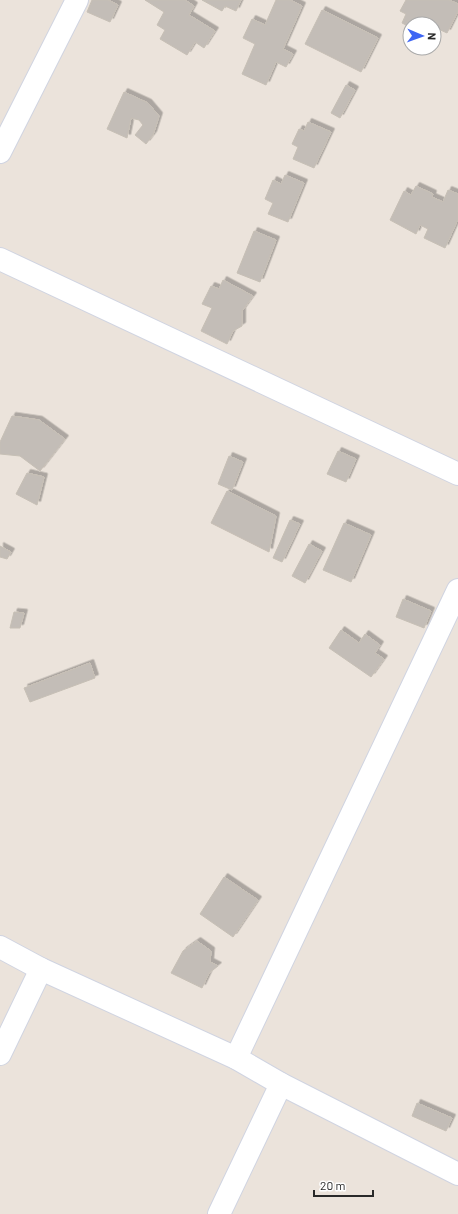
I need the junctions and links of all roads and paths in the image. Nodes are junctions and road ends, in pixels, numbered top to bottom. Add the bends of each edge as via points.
1 (76, 0) edge
2 (0, 152) edge
3 (0, 258) edge
4 (458, 474) edge
5 (458, 590) edge
6 (0, 947) edge
7 (41, 969) junction
8 (0, 1054) edge
9 (236, 1058) junction
10 (280, 1084) junction
11 (458, 1174) edge
12 (219, 1214) edge

1 - 2 street
3 - 4 street
5 - 9 street
6 - 7 street
7 - 8 street
7 - 9 street
9 - 10 street
10 - 11 street
10 - 12 street

